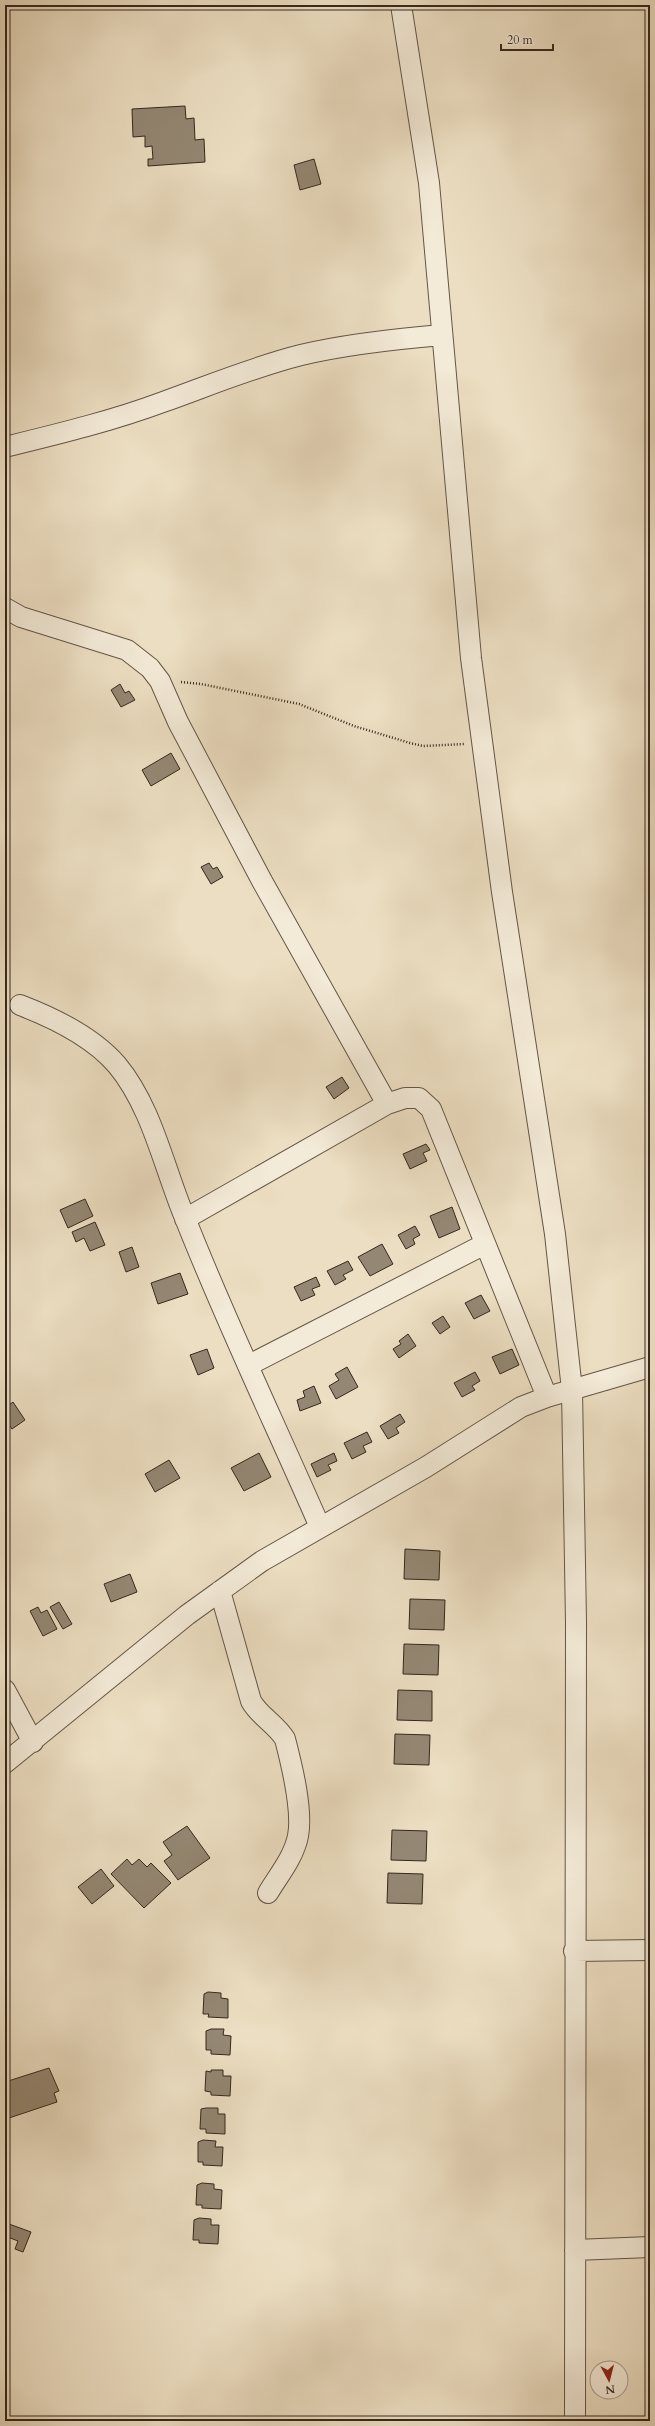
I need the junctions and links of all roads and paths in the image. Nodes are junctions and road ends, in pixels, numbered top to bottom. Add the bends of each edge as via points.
1 (401, 5) edge
2 (442, 335) junction
3 (5, 447) edge
4 (5, 608) edge
5 (160, 681) junction
6 (482, 744) junction
7 (20, 1005) dead end
8 (387, 1104) junction
9 (185, 1219) junction
10 (485, 1244) junction
11 (249, 1365) junction
12 (650, 1367) edge
13 (572, 1390) junction
14 (547, 1397) junction
15 (320, 1527) junction
16 (220, 1591) junction
17 (5, 1690) edge
18 (33, 1742) junction
19 (5, 1763) edge
20 (268, 1893) dead end
21 (650, 1950) edge
22 (574, 1951) junction
23 (650, 2246) edge
24 (575, 2250) junction
25 (575, 2421) edge

1 - 2 street via 429,183
2 - 3 street via 394,339 301,355 226,378 161,403
2 - 6 street via 471,658
4 - 5 street via 21,617 127,650 150,668
5 - 6 path via 201,684 299,704 354,726 423,746
5 - 8 street via 178,722 262,881
6 - 13 street via 502,892 555,1234
7 - 9 street via 50,1016 94,1045 116,1065 132,1088 148,1121
8 - 9 street
8 - 10 street via 405,1098 420,1098 431,1108
9 - 11 street
10 - 11 street
10 - 14 street
11 - 15 street
12 - 13 street
13 - 14 street
13 - 22 street via 576,1622
14 - 15 street via 522,1407 426,1467
15 - 16 street via 262,1561
16 - 18 street via 187,1615
16 - 20 street via 251,1701 255,1709 279,1729 286,1739 300,1815 298,1838
17 - 18 street
18 - 19 street
21 - 22 street
22 - 24 street
23 - 24 street
24 - 25 street

